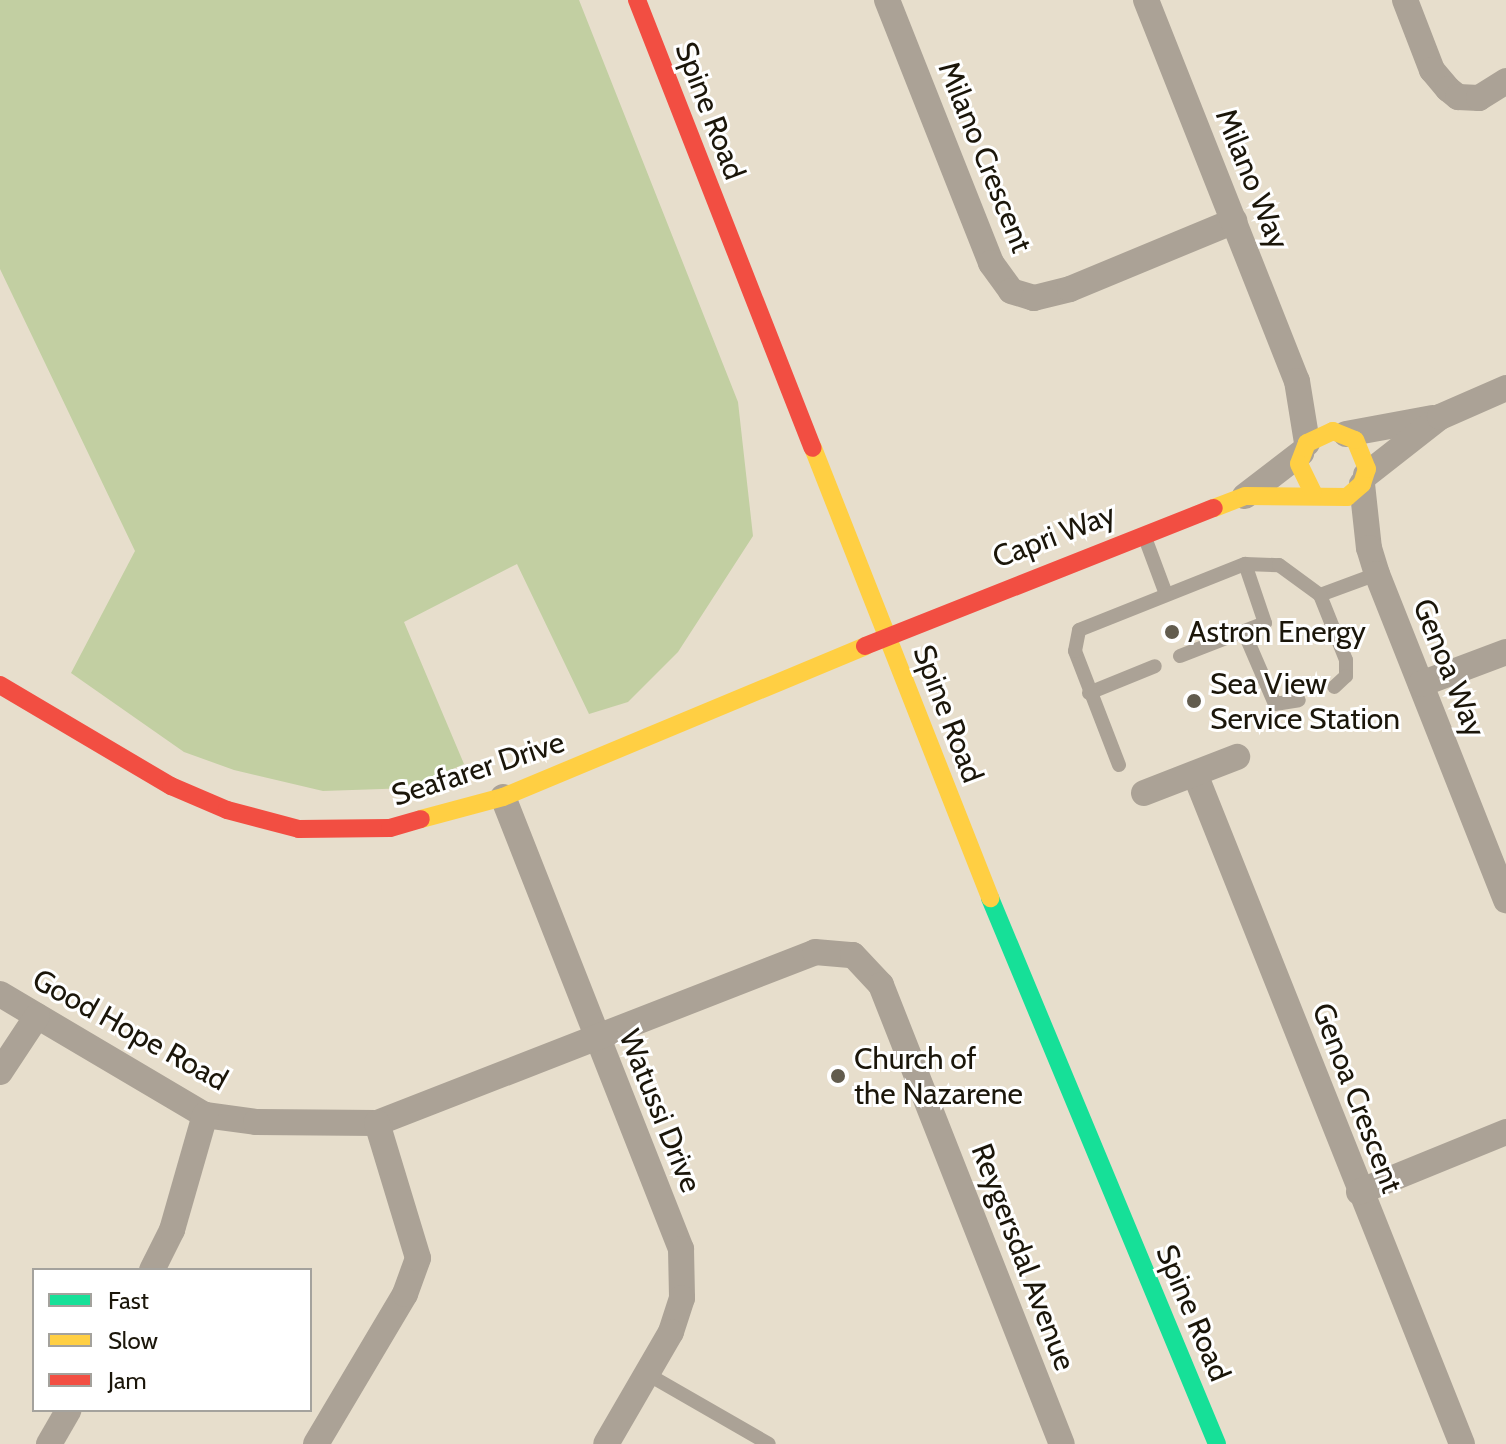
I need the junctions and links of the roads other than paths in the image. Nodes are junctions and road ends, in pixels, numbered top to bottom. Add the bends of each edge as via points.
1 (637, 0) edge
2 (887, 0) edge
3 (1146, 0) edge
4 (1405, 0) edge
5 (1506, 81) edge
6 (1234, 221) junction
7 (1297, 381) junction
8 (1506, 388) edge
9 (1440, 417) junction
10 (1340, 432) junction
11 (1304, 448) junction
12 (1364, 479) junction
13 (1245, 496) junction
14 (1320, 496) junction
15 (1144, 535) junction
16 (1369, 548) junction
17 (1245, 564) junction
18 (1377, 574) junction
19 (1166, 594) junction
20 (1320, 595) junction
21 (1244, 632) junction
22 (887, 636) junction
23 (1506, 652) edge
24 (1180, 656) dead end
25 (1155, 666) dead end
26 (1421, 684) junction
27 (0, 685) edge
28 (1334, 687) dead end
29 (1089, 693) junction
30 (1299, 700) dead end
31 (1237, 757) dead end
32 (1119, 765) dead end
33 (1195, 774) junction
34 (1144, 793) dead end
35 (503, 797) junction
36 (1506, 900) edge
37 (0, 994) edge
38 (37, 1016) junction
39 (597, 1039) junction
40 (0, 1072) edge
41 (205, 1115) junction
42 (377, 1123) junction
43 (1506, 1132) edge
44 (1359, 1192) junction
45 (153, 1268) edge
46 (649, 1375) junction
47 (68, 1412) edge
48 (49, 1444) edge
49 (316, 1444) edge
50 (606, 1444) edge
51 (769, 1444) edge
52 (1062, 1444) edge
53 (1217, 1444) edge
54 (1462, 1444) edge

1 - 22 street, Spine Road
2 - 6 street, Milano Crescent via 991,263 1011,291 1034,298 1070,289
3 - 6 street, Milano Way
4 - 5 street via 1432,70 1448,89 1458,97 1479,98
6 - 7 street, Milano Way
7 - 10 street, Milano Way
7 - 11 street, Milano Way
8 - 9 street
9 - 10 street
9 - 12 street
10 - 11 street
10 - 12 street via 1362,448
11 - 13 street, Capri Way
11 - 14 street via 1300,475
12 - 14 street via 1347,497
12 - 16 street, Genoa Way
13 - 14 street, Capri Way
13 - 15 street, Capri Way
14 - 16 street, Genoa Way
15 - 19 lane
15 - 22 street, Capri Way
16 - 18 street, Genoa Way
17 - 19 lane
17 - 20 lane via 1279,565
17 - 21 lane via 1266,618
18 - 20 lane
18 - 26 street, Genoa Way
19 - 29 lane via 1079,630 1075,651
20 - 28 lane via 1346,660 1346,676
21 - 24 lane
21 - 30 lane via 1275,704
22 - 35 street, Seafarer Drive
22 - 53 street, Spine Road
23 - 26 street
25 - 29 lane
26 - 36 street, Genoa Way
27 - 35 street, Seafarer Drive via 171,786 269,823 344,832 390,828
29 - 32 lane
31 - 33 street
33 - 34 street
33 - 44 street, Genoa Crescent
35 - 39 street, Watussi Drive
37 - 38 street, Good Hope Road
38 - 40 street
38 - 41 street, Good Hope Road
39 - 42 street, Good Hope Road
39 - 46 street, Watussi Drive via 681,1249 682,1298
39 - 52 street, Reygersdal Avenue via 815,952 853,955 866,963 881,985
41 - 42 street, Good Hope Road via 256,1122
41 - 45 street via 172,1230
42 - 49 street via 418,1258 405,1294
43 - 44 street
44 - 54 street, Genoa Crescent
46 - 50 street, Watussi Drive
46 - 51 lane
47 - 48 street

